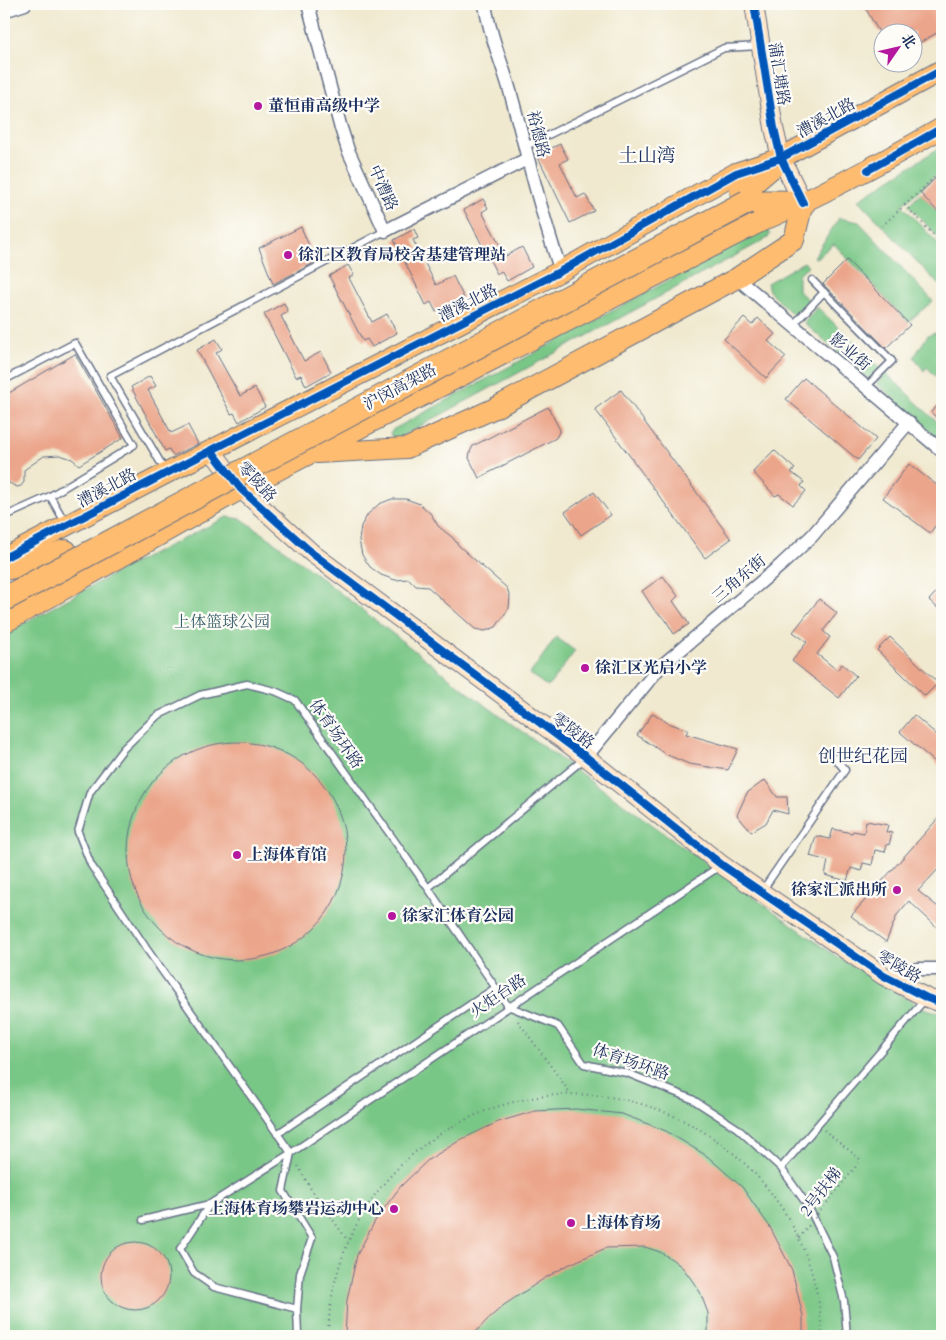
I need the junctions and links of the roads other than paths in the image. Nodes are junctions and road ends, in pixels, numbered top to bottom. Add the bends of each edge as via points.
1 (25, 4) edge
2 (308, 4) edge
3 (485, 4) edge
4 (754, 4) edge
5 (4, 11) edge
6 (761, 46) junction
7 (942, 70) edge
8 (942, 128) edge
9 (526, 153) junction
10 (781, 158) junction
11 (744, 196) junction
12 (803, 203) junction
13 (385, 231) junction
14 (561, 271) junction
15 (737, 278) junction
16 (812, 280) dead end
17 (824, 292) junction
18 (793, 325) junction
19 (4, 377) edge
20 (866, 387) junction
21 (909, 422) junction
22 (212, 450) junction
23 (942, 451) edge
24 (310, 454) junction
25 (167, 472) junction
26 (241, 489) junction
27 (50, 496) junction
28 (4, 516) edge
29 (67, 525) junction
30 (65, 552) junction
31 (4, 558) edge
32 (4, 568) edge
33 (4, 584) edge
34 (4, 599) edge
35 (4, 623) edge
36 (586, 757) junction
37 (835, 758) dead end
38 (722, 865) junction
39 (428, 888) junction
40 (761, 892) junction
41 (942, 969) edge
42 (884, 976) junction
43 (495, 988) junction
44 (934, 1000) edge
45 (508, 1006) junction
46 (277, 1134) junction
47 (291, 1152) junction
48 (781, 1168) junction
49 (210, 1204) junction
50 (143, 1220) dead end
51 (297, 1309) junction
52 (298, 1336) edge
53 (847, 1336) edge

1 - 5 street
2 - 13 street, 中漕路 via 348,150
3 - 9 street, 裕德路
4 - 6 street, 蒲汇塘路
6 - 9 lane via 724,48
6 - 10 street, 蒲汇塘路
7 - 10 main road, 漕溪北路
8 - 12 main road
9 - 13 street, 中漕路
9 - 14 street, 裕德路
10 - 11 highway, 沪闵高架路
10 - 12 street, 蒲汇塘路
10 - 14 main road, 漕溪北路 via 736,174
11 - 12 highway, 沪闵高架路
11 - 30 highway
11 - 34 highway, 沪闵高架路, bridge
12 - 15 main road via 794,240
12 - 24 main road via 762,220
13 - 25 lane via 110,376
14 - 22 main road, 漕溪北路
15 - 18 street, 影业街
15 - 24 main road via 493,409 407,448
16 - 17 lane
17 - 18 lane
17 - 20 lane via 893,359
18 - 20 street, 影业街
19 - 27 lane via 8,378 75,343 134,445
20 - 21 street, 影业街
21 - 23 street, 影业街
21 - 36 street, 三角东街 via 812,536 659,668
22 - 25 main road, 漕溪北路
22 - 26 street, 零陵路
24 - 26 main road
25 - 29 main road, 漕溪北路
26 - 35 main road
26 - 36 street, 零陵路 via 313,554
27 - 28 lane
27 - 29 lane
29 - 31 main road, 漕溪北路
30 - 32 highway
30 - 33 highway
36 - 38 street, 零陵路
36 - 39 lane
37 - 40 lane via 845,770
38 - 40 street, 零陵路
38 - 45 lane, 火炬台路
39 - 43 lane, 体育场环路
39 - 46 lane, 体育场环路 via 295,700 275,691 247,684 200,695 157,716 123,749 90,792 78,832 91,865
40 - 42 street, 零陵路
41 - 42 street via 918,969
42 - 44 street, 零陵路
43 - 45 lane, 体育场环路
43 - 46 lane
44 - 48 lane
45 - 47 lane, 火炬台路
45 - 48 lane, 体育场环路 via 558,1026 584,1064 627,1073 692,1099 737,1128
46 - 47 lane, 体育场环路
47 - 49 lane, 火炬台路
47 - 51 lane via 283,1191 312,1238 300,1274
48 - 53 lane, 体育场环路 via 808,1206 833,1257 844,1301
49 - 50 lane
49 - 51 lane via 180,1249 194,1273 214,1287
51 - 52 lane

